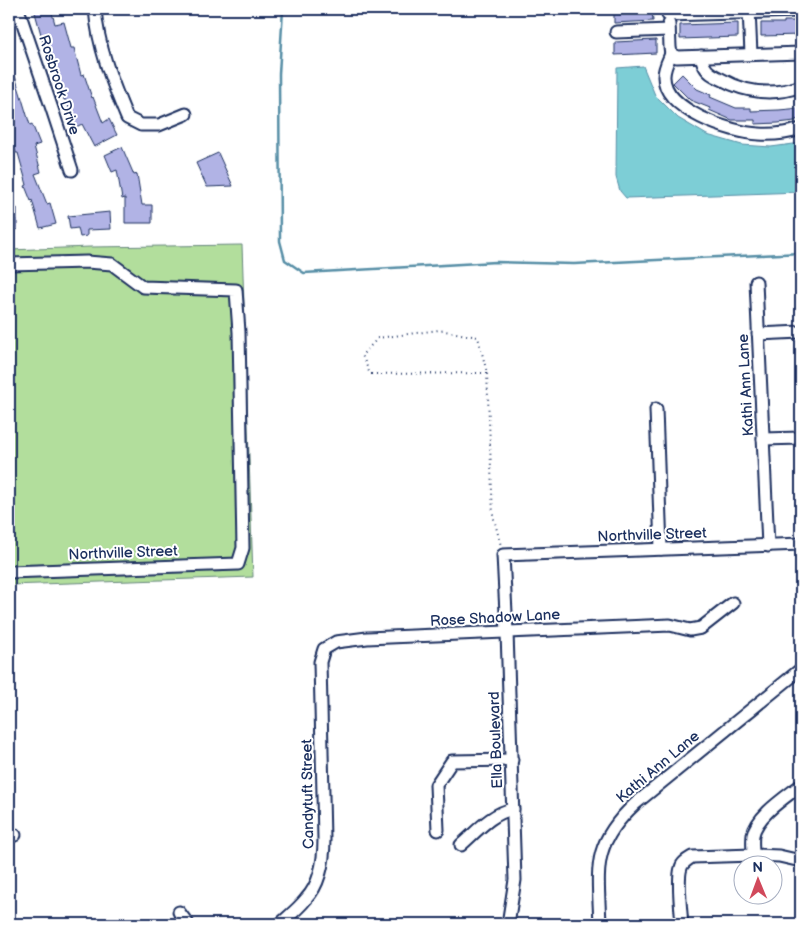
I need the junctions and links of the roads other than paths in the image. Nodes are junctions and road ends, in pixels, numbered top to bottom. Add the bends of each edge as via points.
1 (18, 9) edge
2 (95, 9) edge
3 (794, 10) edge
4 (708, 11) edge
5 (749, 11) edge
6 (668, 12) edge
7 (669, 30) junction
8 (616, 32) dead end
9 (801, 53) edge
10 (671, 54) junction
11 (751, 54) junction
12 (701, 56) junction
13 (801, 86) edge
14 (186, 114) dead end
15 (801, 129) edge
16 (72, 170) dead end
17 (9, 264) edge
18 (756, 282) dead end
19 (801, 332) edge
20 (758, 334) junction
21 (656, 409) dead end
22 (763, 438) junction
23 (801, 438) edge
24 (801, 544) edge
25 (768, 546) junction
26 (661, 549) junction
27 (503, 555) joint
28 (9, 572) edge
29 (733, 603) dead end
30 (507, 632) junction
31 (324, 649) joint
32 (801, 669) edge
33 (512, 760) junction
34 (801, 785) edge
35 (513, 809) junction
36 (438, 830) dead end
37 (461, 845) dead end
38 (753, 854) junction
39 (801, 861) edge
40 (179, 912) dead end
41 (188, 924) edge
42 (280, 924) edge
43 (508, 924) edge
44 (600, 924) edge
45 (682, 924) edge

1 - 16 street, Rosbrook Drive
2 - 14 street via 102,49 126,118 141,125 159,126
3 - 5 street
4 - 5 street
4 - 6 street
5 - 11 street
6 - 7 street
7 - 8 street
7 - 10 street
9 - 11 street
10 - 12 street via 677,57
10 - 15 street via 664,77 666,86 675,100 706,120 738,131 760,134
11 - 12 street
12 - 13 street via 713,76 752,91 773,92
17 - 28 street, Northville Street via 112,264 143,287 236,290 243,548 238,564
18 - 20 street, Kathi Ann Lane
19 - 20 street
20 - 22 street, Kathi Ann Lane
21 - 26 street
22 - 23 street
22 - 25 street, Kathi Ann Lane
24 - 25 street, Northville Street
25 - 26 street, Northville Street
26 - 27 street, Northville Street
27 - 30 street, Ella Boulevard
29 - 30 street, Rose Shadow Lane via 701,628 690,630 670,625
30 - 31 street, Rose Shadow Lane via 347,640
30 - 33 street, Ella Boulevard
31 - 42 street, Candytuft Street via 320,662 324,858 318,881 308,898
32 - 44 street, Kathi Ann Lane via 617,822 600,854
33 - 35 street, Ella Boulevard
33 - 36 street via 452,761 436,785
34 - 38 street via 757,824 753,835
35 - 37 street via 495,815
35 - 43 street, Ella Boulevard via 515,880
38 - 39 street
38 - 45 street via 700,856 686,861 680,868
40 - 41 street

